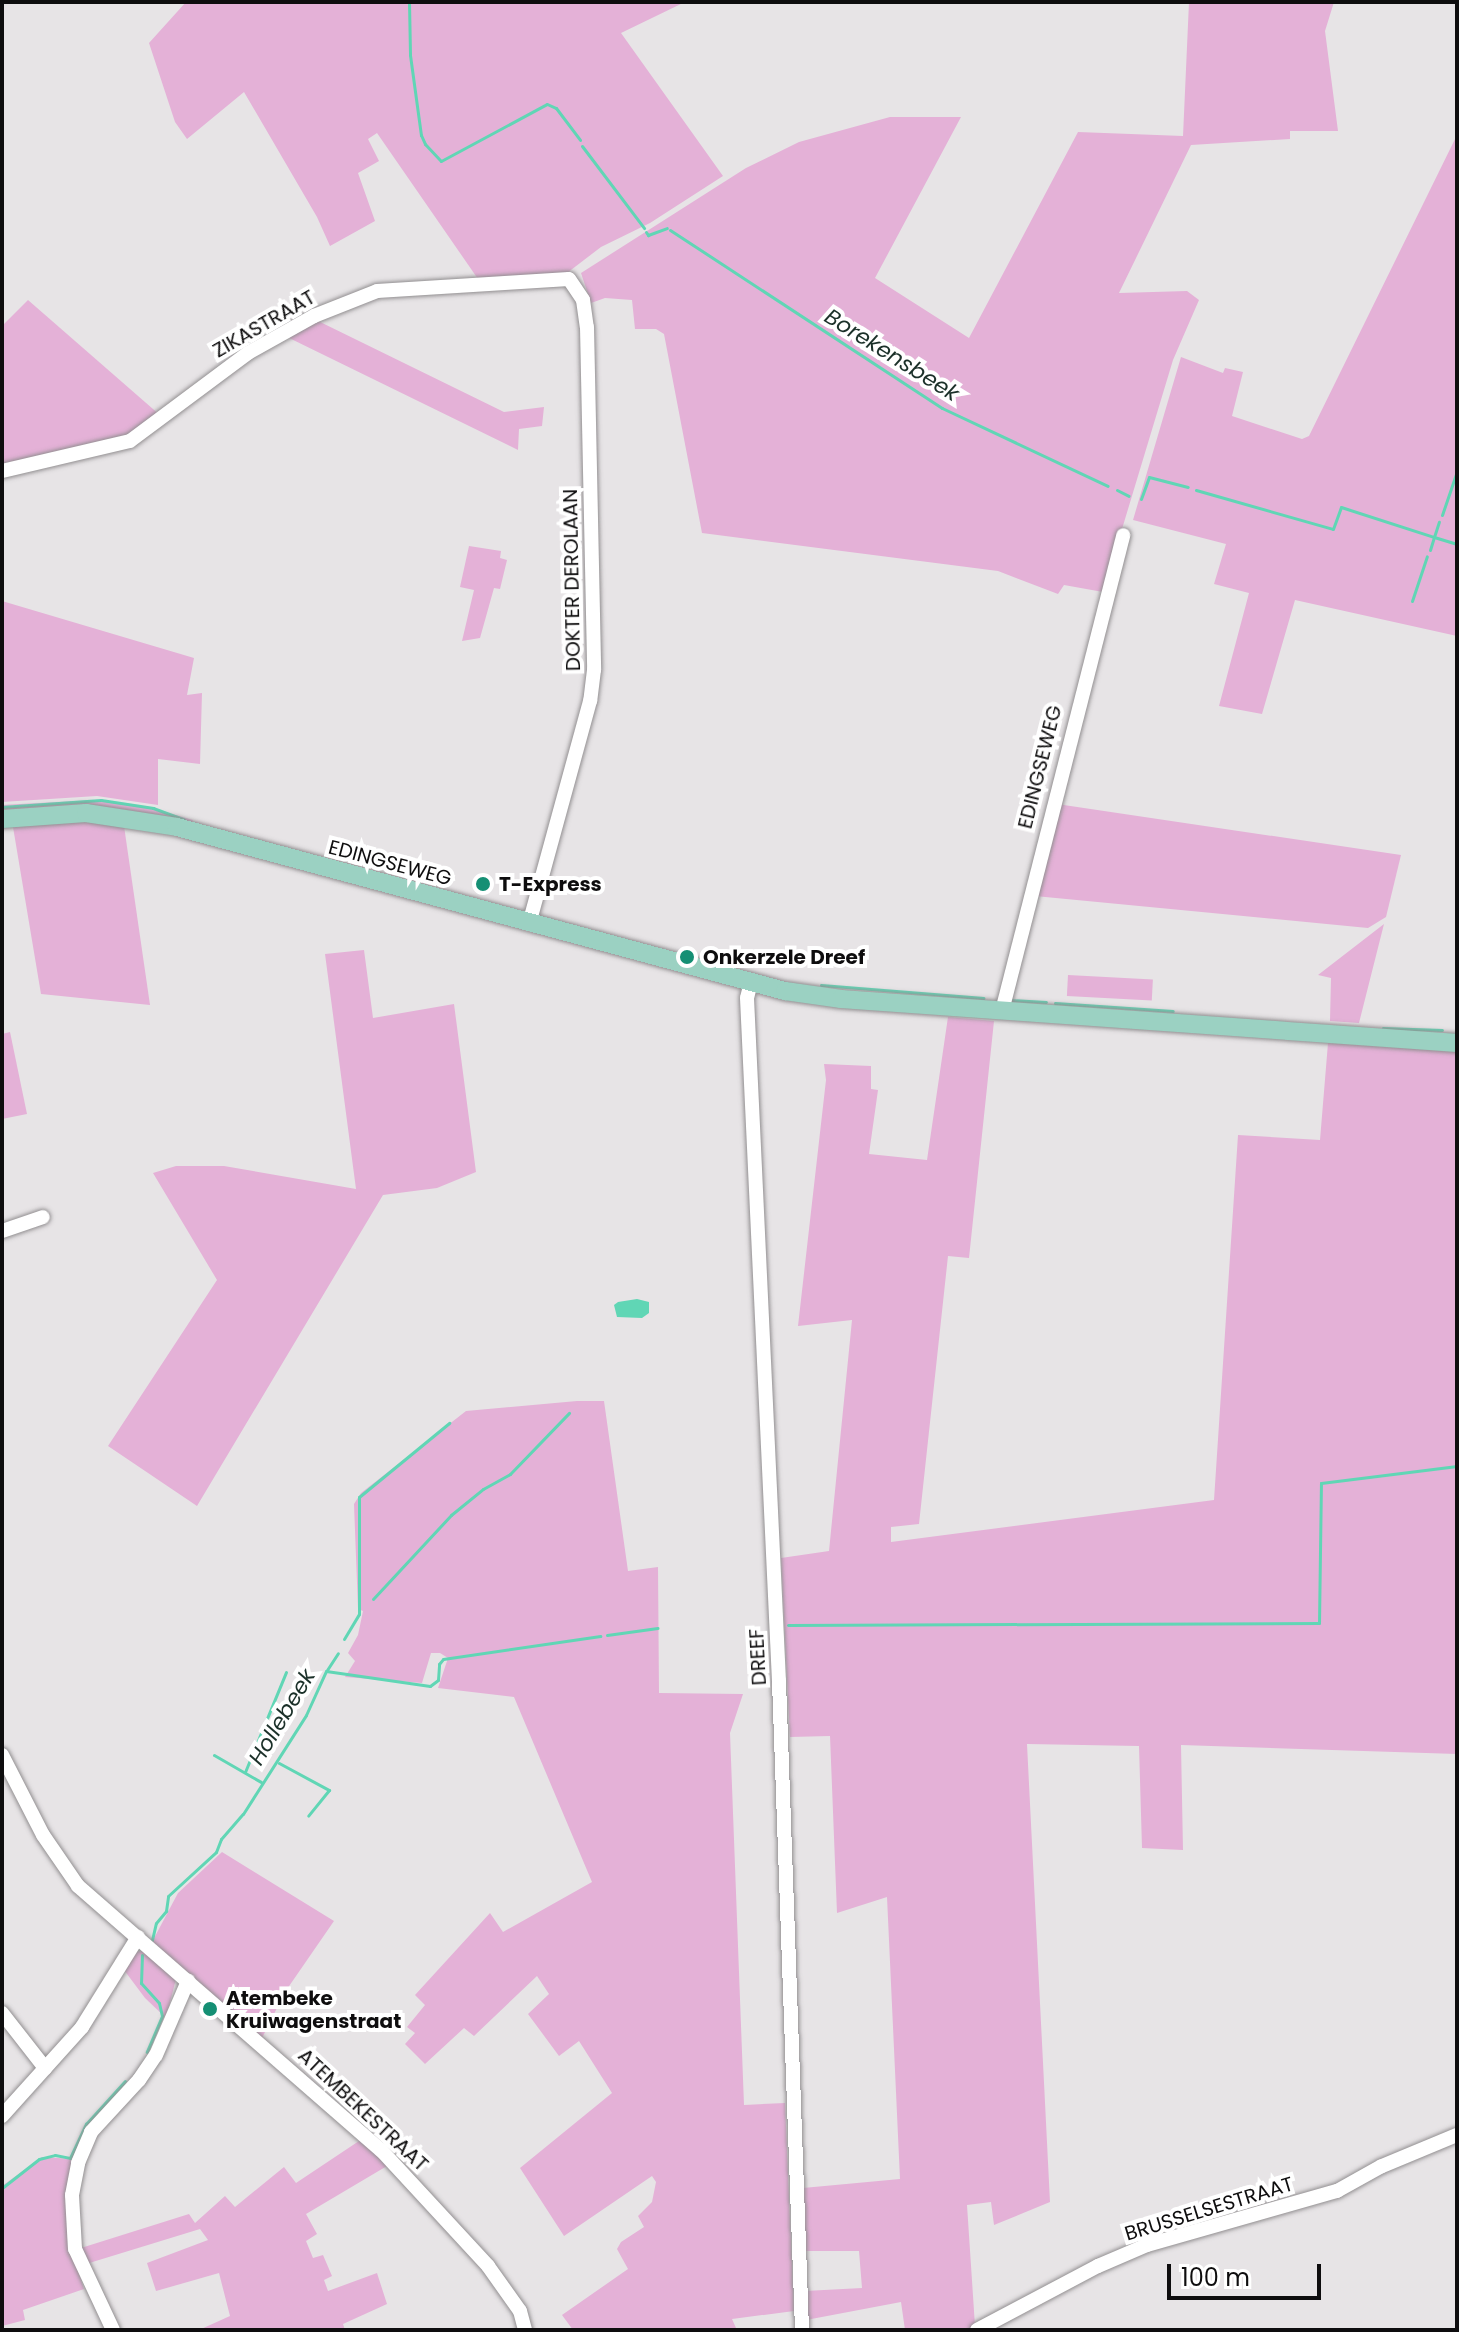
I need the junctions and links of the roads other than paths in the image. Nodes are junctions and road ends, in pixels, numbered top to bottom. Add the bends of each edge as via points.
1 (569, 279) joint
2 (2, 471) edge
3 (1123, 535) dead end
4 (2, 819) edge
5 (529, 924) junction
6 (751, 982) junction
7 (1002, 1011) junction
8 (1457, 1043) edge
9 (43, 1217) dead end
10 (2, 1231) edge
11 (2, 1755) edge
12 (138, 1937) junction
13 (188, 1981) junction
14 (2, 2013) edge
15 (45, 2068) junction
16 (2, 2116) edge
17 (1457, 2135) edge
18 (113, 2330) edge
19 (525, 2330) edge
20 (802, 2330) edge
21 (977, 2330) edge

1 - 2 street, ZIKASTRAAT via 377,291 314,316 248,353 130,441
1 - 5 street, DOKTER DEROLAAN via 583,300 587,327 594,670
3 - 7 street, EDINGSEWEG
4 - 5 main road, EDINGSEWEG via 86,813 144,820
5 - 6 main road, EDINGSEWEG
6 - 7 main road, EDINGSEWEG via 841,999
6 - 20 street, DREEF via 747,998 780,1691
7 - 8 main road, EDINGSEWEG
9 - 10 street
11 - 12 street, ATEMBEKESTRAAT via 64,1869
12 - 13 street, ATEMBEKESTRAAT
12 - 15 street via 82,2027
13 - 18 street via 156,2055 91,2132 78,2163 72,2195 75,2249
13 - 19 street, ATEMBEKESTRAAT via 391,2160 488,2266 520,2311
14 - 15 street
15 - 16 street
17 - 21 street, BRUSSELSESTRAAT via 1337,2191 1147,2245

